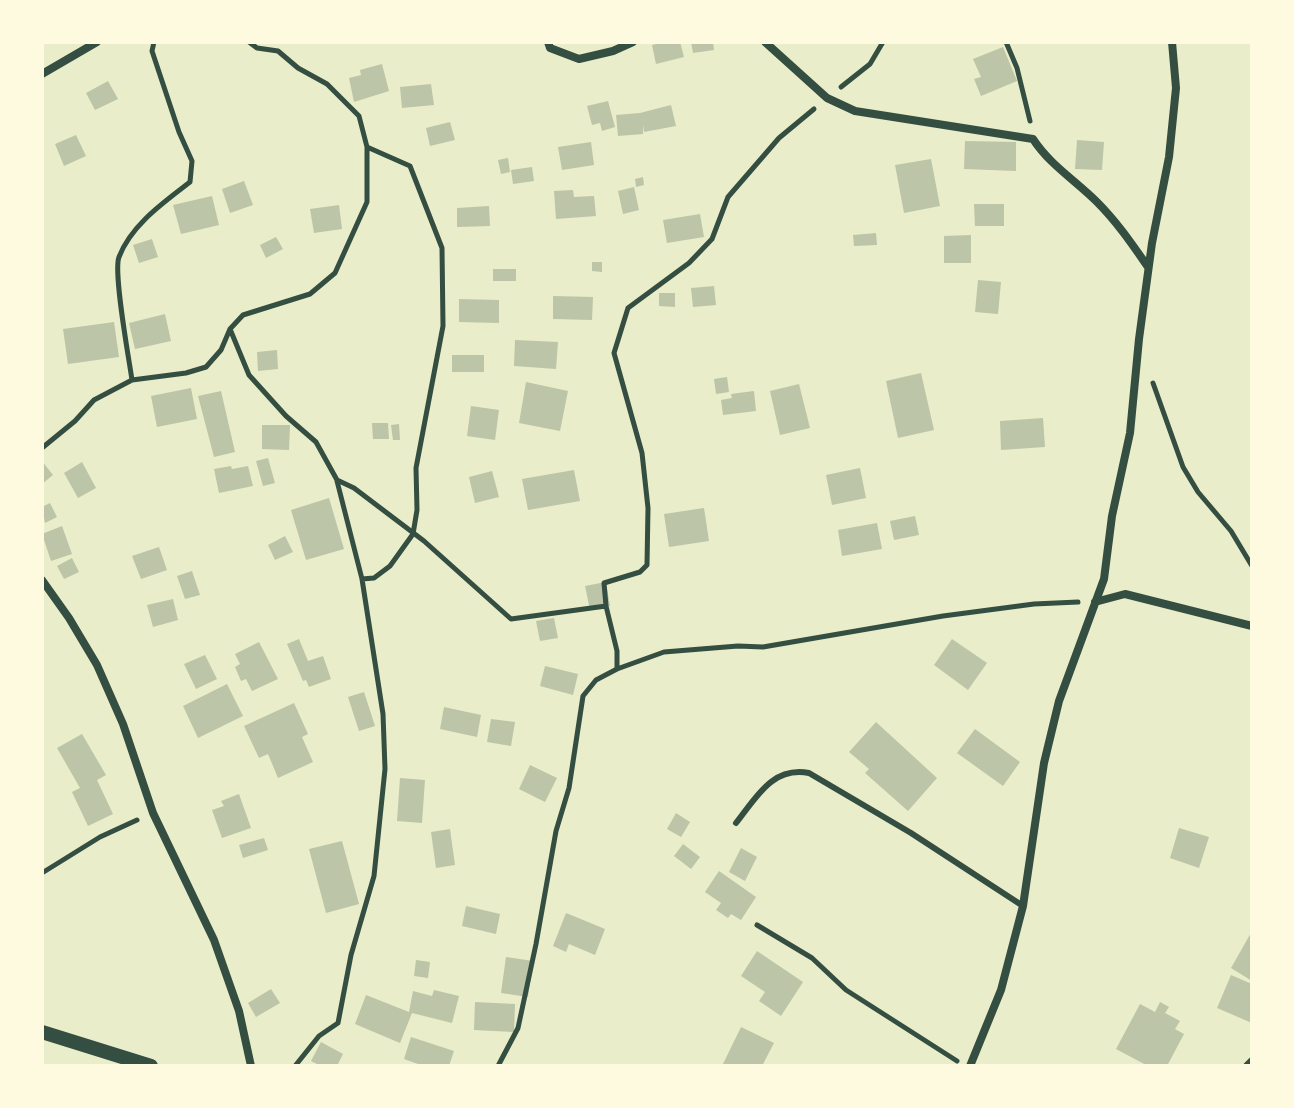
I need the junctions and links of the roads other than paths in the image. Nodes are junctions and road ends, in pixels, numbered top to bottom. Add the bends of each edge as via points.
1 (97, 42) edge
2 (548, 42) edge
3 (633, 42) edge
4 (765, 42) edge
5 (1172, 42) edge
6 (42, 74) edge
7 (1149, 268) junction
8 (42, 580) edge
9 (1095, 602) junction
10 (1252, 626) edge
11 (736, 823) dead end
12 (1023, 906) junction
13 (42, 1032) edge
14 (1252, 1061) edge
15 (151, 1066) edge
16 (251, 1066) edge
17 (968, 1066) edge
18 (1247, 1066) edge

1 - 6 street
2 - 3 street via 550,48 579,59
4 - 7 street via 827,98 855,111 1033,139 1098,202
5 - 7 street via 1176,88 1169,157
7 - 9 street via 1130,433 1104,579
8 - 16 street via 97,665 123,724 153,813 214,940
9 - 10 street via 1125,594
9 - 12 street via 1059,701 1044,763
11 - 12 lane via 778,776 809,773
12 - 17 street via 1001,990
13 - 15 street
14 - 18 street

